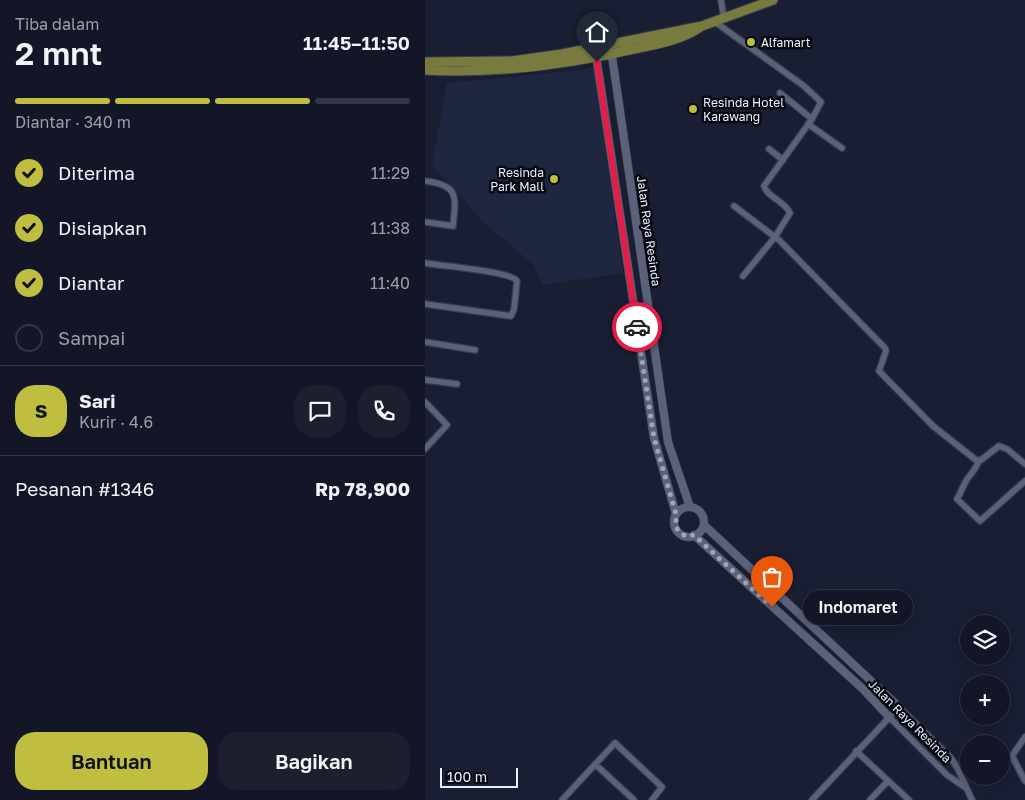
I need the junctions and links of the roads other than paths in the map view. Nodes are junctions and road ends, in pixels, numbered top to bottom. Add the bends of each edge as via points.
1 (721, 0) edge
2 (773, 0) edge
3 (724, 19) junction
4 (715, 22) junction
5 (702, 26) junction
6 (609, 44) junction
7 (612, 54) junction
8 (425, 62) edge
9 (597, 62) dead end
10 (425, 70) edge
11 (780, 93) dead end
12 (810, 122) junction
13 (842, 148) dead end
14 (769, 149) dead end
15 (783, 160) junction
16 (425, 181) edge
17 (632, 192) junction
18 (618, 194) junction
19 (735, 206) dead end
20 (425, 222) edge
21 (775, 237) junction
22 (425, 264) edge
23 (743, 276) dead end
24 (425, 304) edge
25 (425, 342) edge
26 (475, 350) dead end
27 (658, 369) junction
28 (644, 371) junction
29 (425, 380) edge
30 (457, 384) dead end
31 (425, 402) edge
32 (425, 449) edge
33 (979, 460) junction
34 (1025, 464) edge
35 (1025, 480) edge
36 (690, 507) junction
37 (676, 514) junction
38 (704, 525) junction
39 (694, 535) junction
40 (899, 707) junction
41 (889, 717) junction
42 (1025, 737) edge
43 (856, 751) junction
44 (595, 764) junction
45 (888, 781) junction
46 (1025, 781) edge
47 (968, 789) junction
48 (562, 800) edge
49 (634, 800) edge
50 (652, 800) edge
51 (812, 800) edge
52 (870, 800) edge
53 (909, 800) edge
54 (972, 800) edge

1 - 3 street
2 - 3 main road
3 - 4 main road
4 - 5 main road
4 - 12 street via 819,98 819,109
5 - 6 main road
5 - 7 main road via 675,40
6 - 7 street, Jalan Raya Resinda
6 - 8 main road via 512,61
7 - 10 main road via 521,69
7 - 17 street, Jalan Raya Resinda
9 - 18 street, Jalan Raya Resinda
11 - 12 street
12 - 13 street
12 - 15 street
14 - 15 street
15 - 21 street via 764,186 789,210 789,216
16 - 20 street via 443,184 456,198 453,226
17 - 18 street
17 - 27 street, Jalan Raya Resinda
18 - 28 street, Jalan Raya Resinda
19 - 21 street
21 - 23 street
21 - 33 street via 885,348 878,368 881,374 933,426
22 - 24 street via 512,276 517,281 511,316
25 - 26 street
27 - 28 street
27 - 36 street, Jalan Raya Resinda via 670,448
28 - 37 street, Jalan Raya Resinda via 654,438
29 - 30 street
31 - 32 street via 447,425
33 - 34 street via 999,446 1007,448
33 - 35 street via 957,498 979,520
36 - 37 street via 682,508
36 - 38 street via 701,513
37 - 39 street via 674,524 680,533
38 - 39 street via 701,532
38 - 40 street, Jalan Raya Resinda
39 - 41 street, Jalan Raya Resinda
40 - 41 street
40 - 47 street, Jalan Raya Resinda via 951,758
41 - 43 street
41 - 47 street, Jalan Raya Resinda via 947,775
42 - 46 street via 1012,756
43 - 45 street
43 - 51 street
44 - 48 street
44 - 49 street
44 - 50 street via 615,743 662,787
45 - 52 street
45 - 53 street
47 - 54 street

